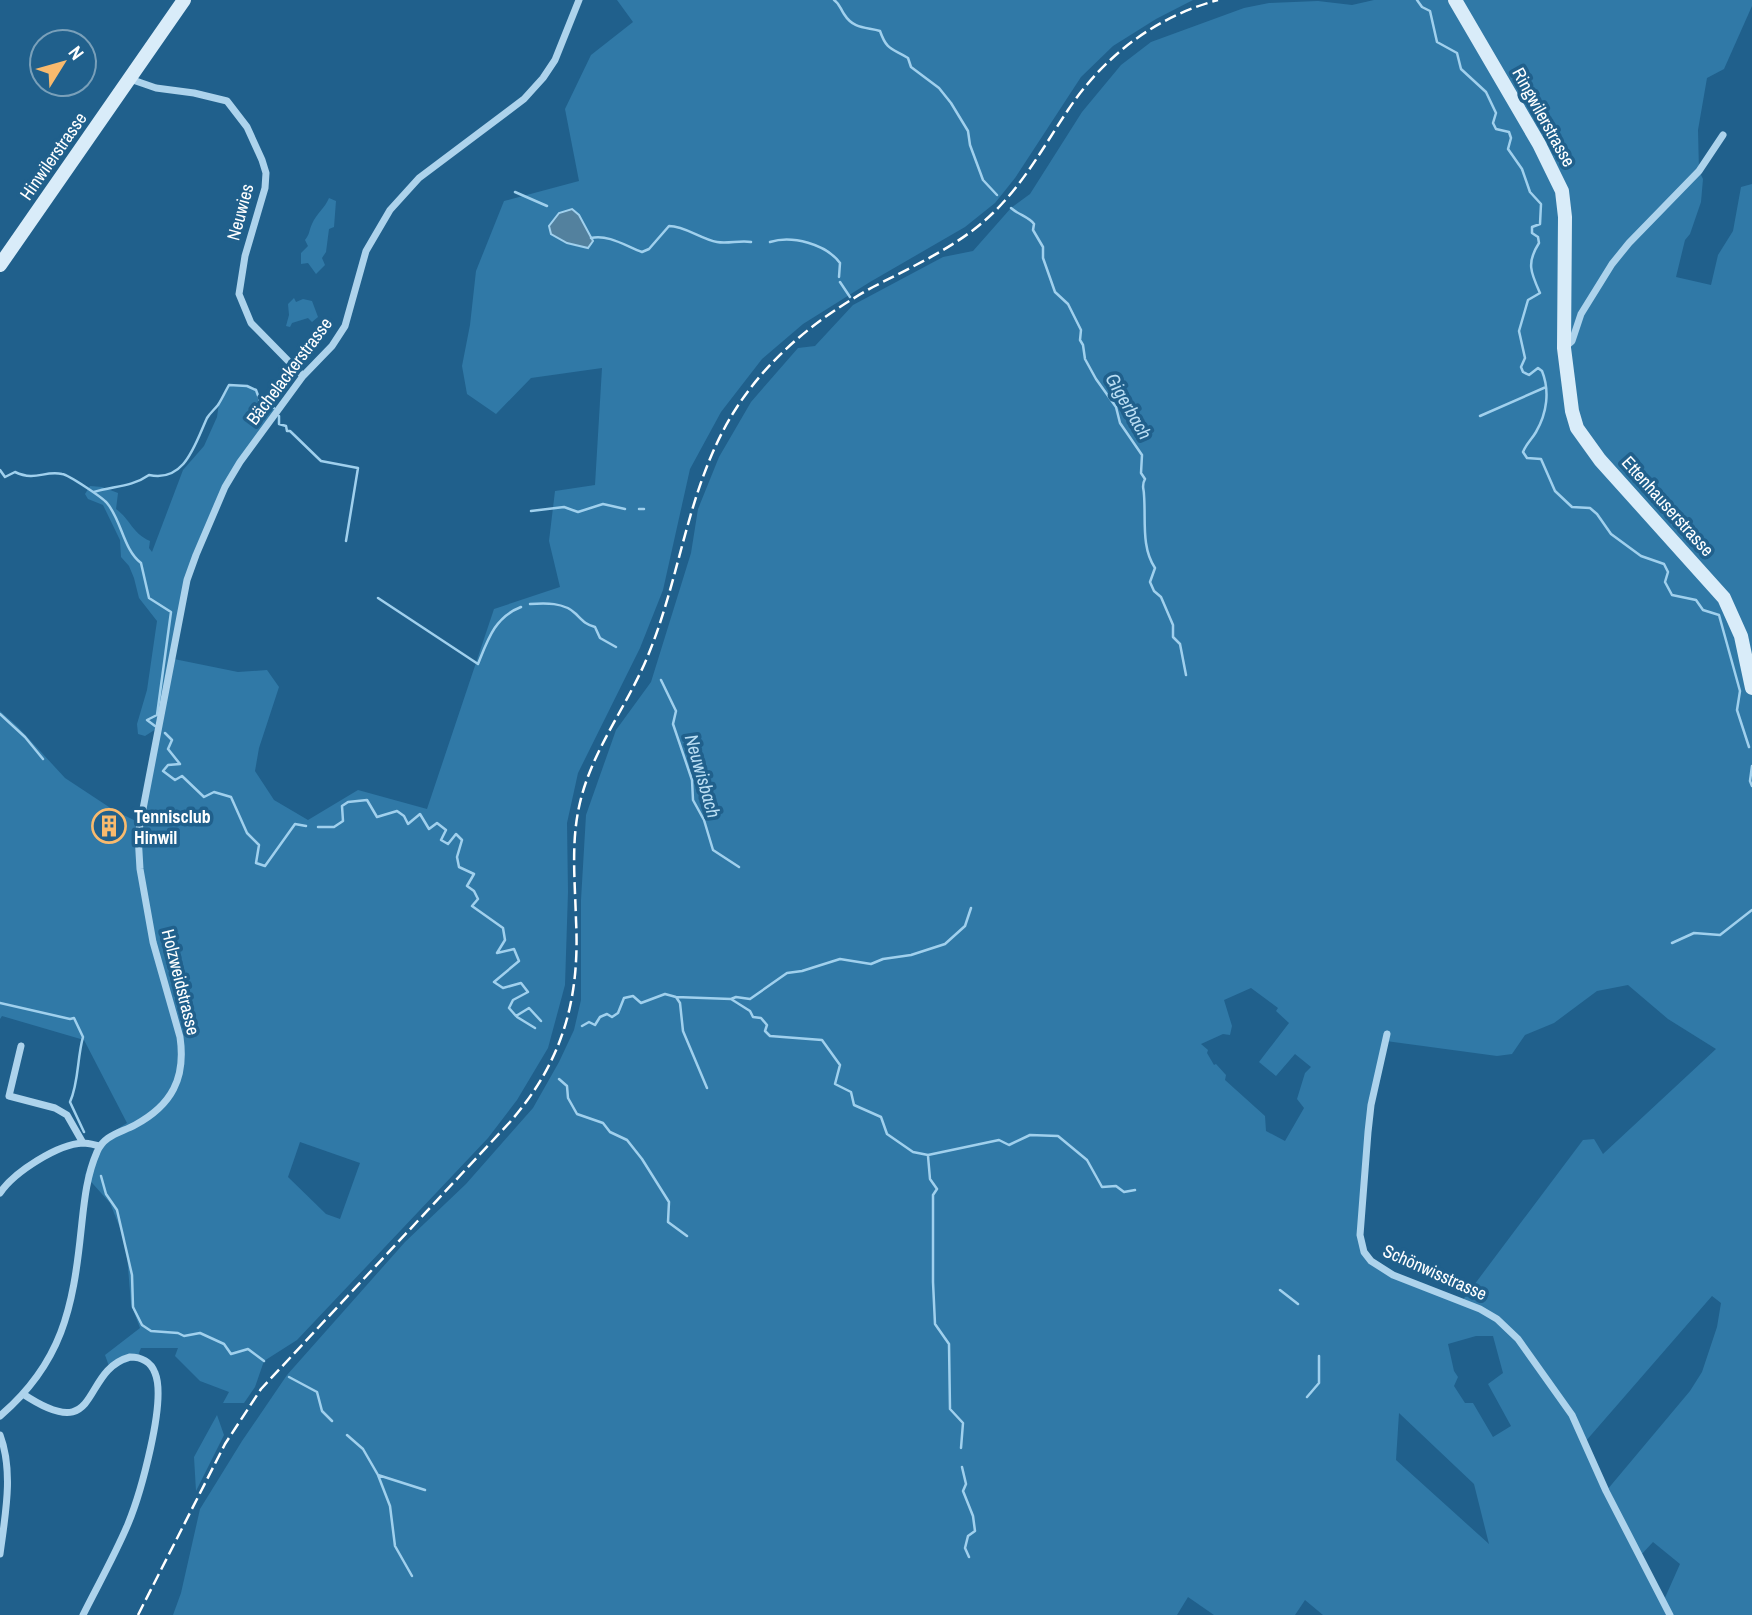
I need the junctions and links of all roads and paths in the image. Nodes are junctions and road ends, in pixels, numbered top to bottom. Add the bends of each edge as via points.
1 (184, 0) edge
2 (579, 0) edge
3 (1455, 0) edge
4 (129, 79) junction
5 (1723, 135) dead end
6 (0, 265) edge
7 (1564, 348) junction
8 (303, 376) junction
9 (187, 580) joint
10 (1752, 688) edge
11 (1387, 1034) dead end
12 (21, 1046) dead end
13 (83, 1143) junction
14 (100, 1146) junction
15 (0, 1193) edge
16 (23, 1394) junction
17 (0, 1416) edge
18 (0, 1435) edge
19 (3, 1511) edge
20 (0, 1554) edge
21 (83, 1615) edge
22 (1670, 1615) edge

1 - 4 street, Hinwilerstrasse
2 - 8 street, Bächelackerstrasse via 555,60 537,85 419,178 390,210 366,251 345,326
3 - 7 street, Ringwilerstrasse via 1562,191
4 - 6 street, Hinwilerstrasse
4 - 8 street, Neuwies via 227,101 247,127 266,173 239,294 255,328
5 - 7 street via 1699,171 1612,264
7 - 10 street, Ettenhauserstrasse via 1577,428 1600,460 1724,598 1741,636
8 - 9 street, Bächelackerstrasse via 225,488
9 - 14 street, Holzweidstrasse via 138,835 143,890 156,959 179,1031 181,1068 176,1087 164,1102
11 - 22 street, Schönwisstrasse via 1368,1132 1360,1235 1364,1252 1393,1275 1480,1309 1518,1339 1572,1415
12 - 13 street via 9,1096 67,1115
13 - 14 street
13 - 15 street via 31,1163
14 - 16 street via 86,1191 68,1313 47,1362
16 - 17 street
16 - 21 street via 49,1410 68,1412 87,1402 110,1369 123,1360 140,1358 156,1375 155,1419 141,1487 120,1542
18 - 19 street via 7,1469
19 - 20 street

